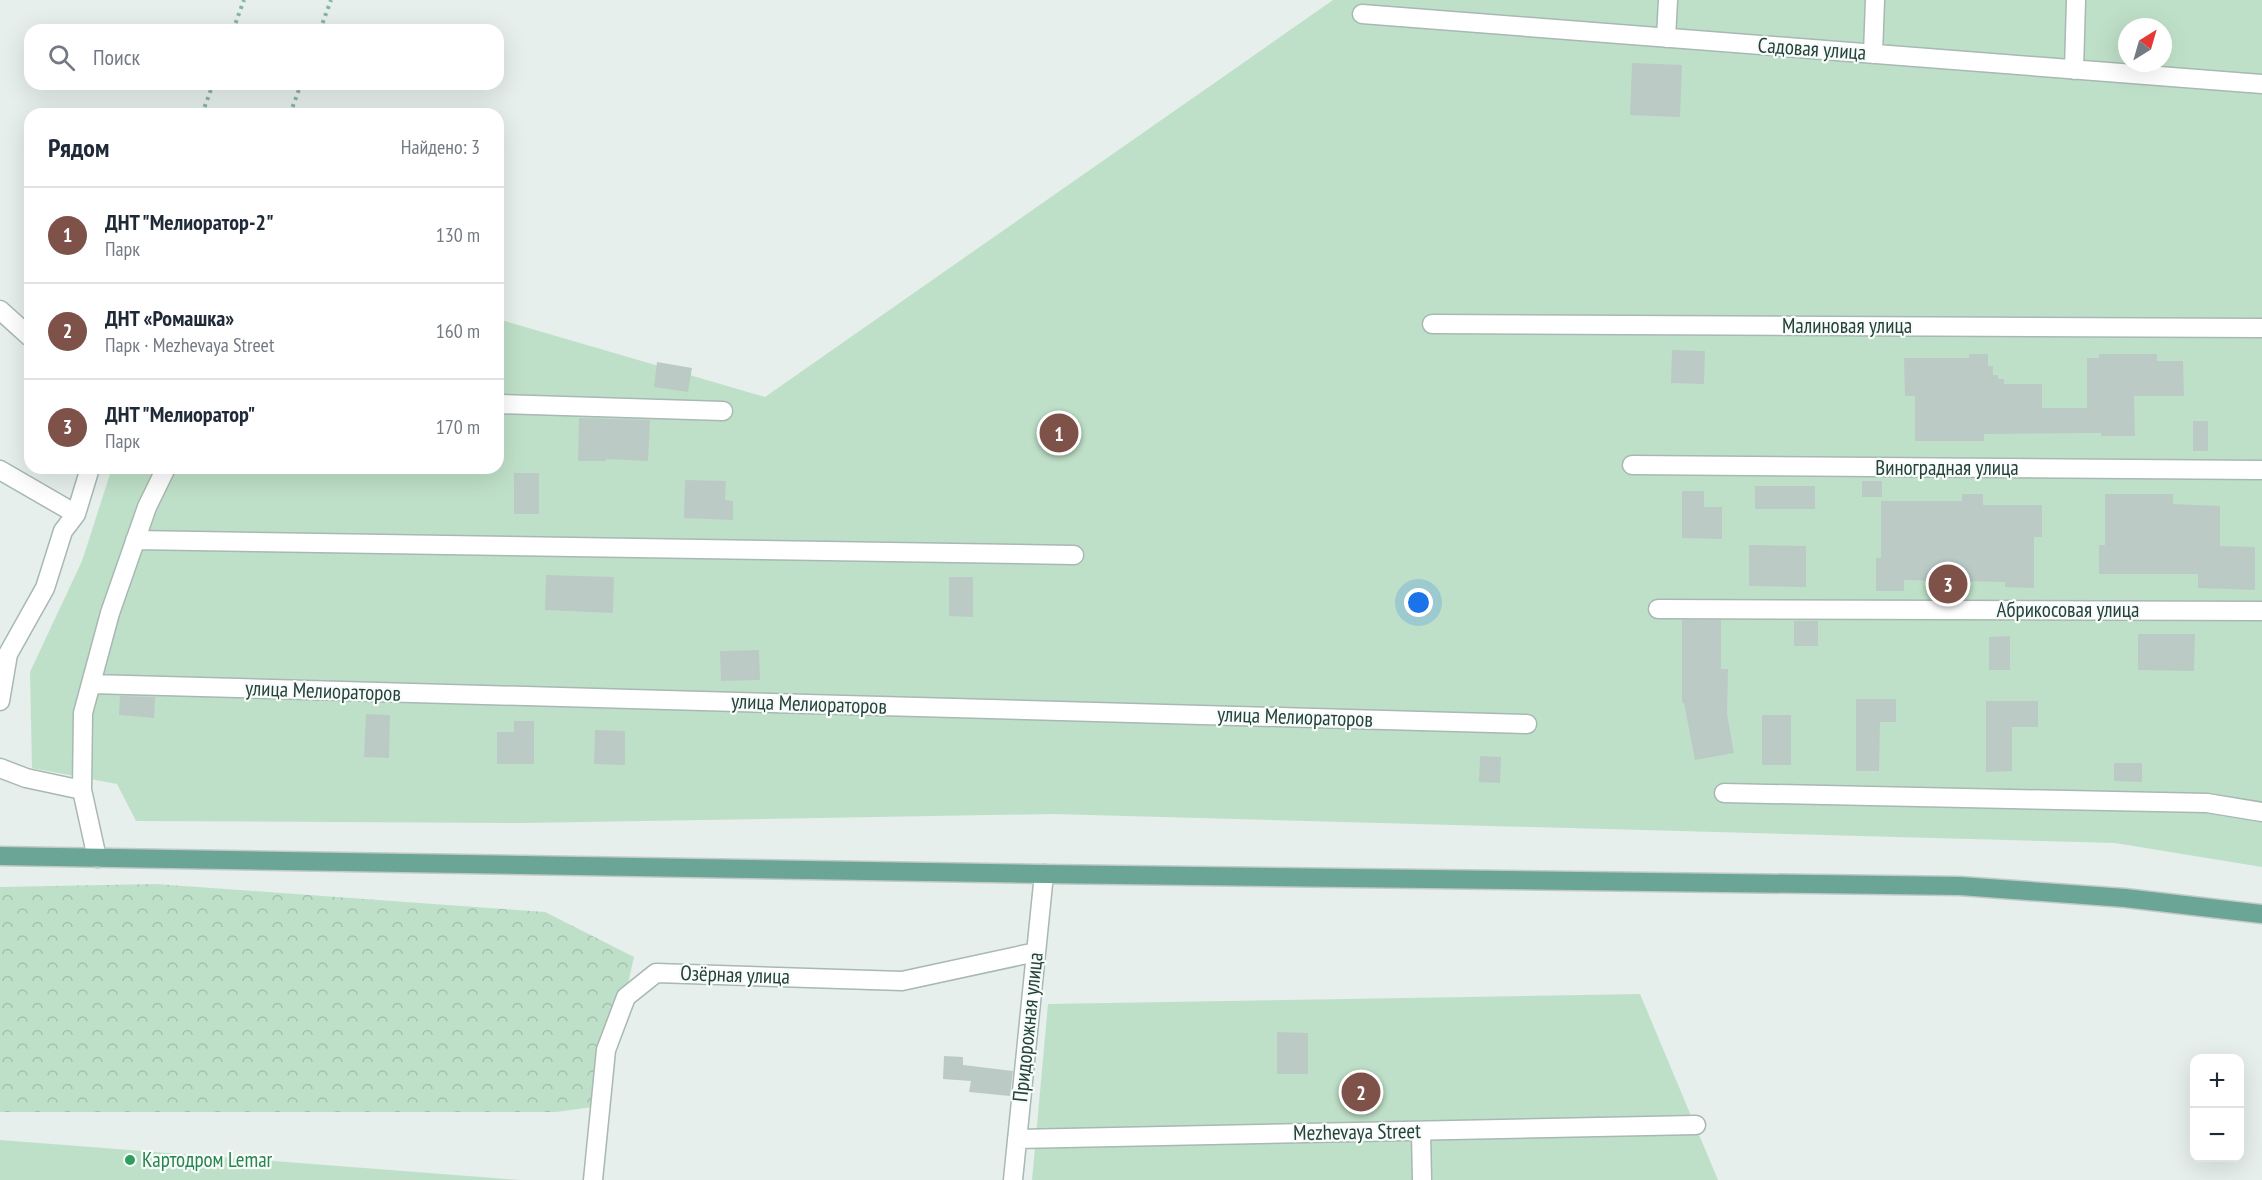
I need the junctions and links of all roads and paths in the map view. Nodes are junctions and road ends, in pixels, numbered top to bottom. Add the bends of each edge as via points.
1 (244, 0) edge
2 (331, 0) edge
3 (1668, 0) edge
4 (1875, 0) edge
5 (2076, 0) edge
6 (1362, 14) dead end
7 (235, 24) edge
8 (322, 24) edge
9 (1666, 38) junction
10 (1873, 54) junction
11 (2074, 70) junction
12 (2262, 84) edge
13 (211, 90) edge
14 (299, 90) edge
15 (204, 108) edge
16 (292, 108) edge
17 (0, 310) edge
18 (1432, 324) dead end
19 (2262, 328) edge
20 (24, 332) edge
21 (504, 404) edge
22 (723, 411) dead end
23 (1632, 465) dead end
24 (0, 470) edge
25 (2262, 470) edge
26 (88, 474) edge
27 (163, 474) edge
28 (76, 514) junction
29 (135, 540) junction
30 (1074, 555) dead end
31 (1658, 609) dead end
32 (2262, 611) edge
33 (91, 684) junction
34 (0, 700) edge
35 (1527, 724) dead end
36 (0, 768) edge
37 (82, 790) junction
38 (1724, 794) dead end
39 (2262, 812) edge
40 (0, 856) edge
41 (97, 858) junction
42 (1044, 874) junction
43 (2262, 914) edge
44 (1036, 952) junction
45 (1696, 1125) dead end
46 (1421, 1131) junction
47 (1017, 1138) junction
48 (593, 1180) edge
49 (1013, 1180) edge
50 (1422, 1180) edge

1 - 7 path
2 - 8 path
3 - 9 street
4 - 10 street
5 - 11 street
6 - 9 street, Садовая улица
9 - 10 street, Садовая улица
10 - 11 street, Садовая улица
11 - 12 street, Садовая улица
13 - 15 path
14 - 16 path
17 - 20 street
18 - 19 street, Малиновая улица
21 - 22 street
23 - 25 street, Виноградная улица
24 - 28 street
26 - 28 street
27 - 29 street
28 - 34 street via 63,531 45,588 8,654
29 - 30 street
29 - 33 street
31 - 32 street, Абрикосовая улица
33 - 35 street, улица Мелиораторов
33 - 37 street via 83,713
36 - 37 street
37 - 41 street
38 - 39 street via 2207,803
40 - 41 main road
41 - 42 main road
42 - 43 main road via 1960,886 2125,898
42 - 44 street, Придорожная улица
44 - 47 street, Придорожная улица
44 - 48 street, Озёрная улица via 902,981 656,973 626,997 606,1050
45 - 46 street, Mezhevaya Street
46 - 47 street, Mezhevaya Street
46 - 50 street
47 - 49 street, Придорожная улица

